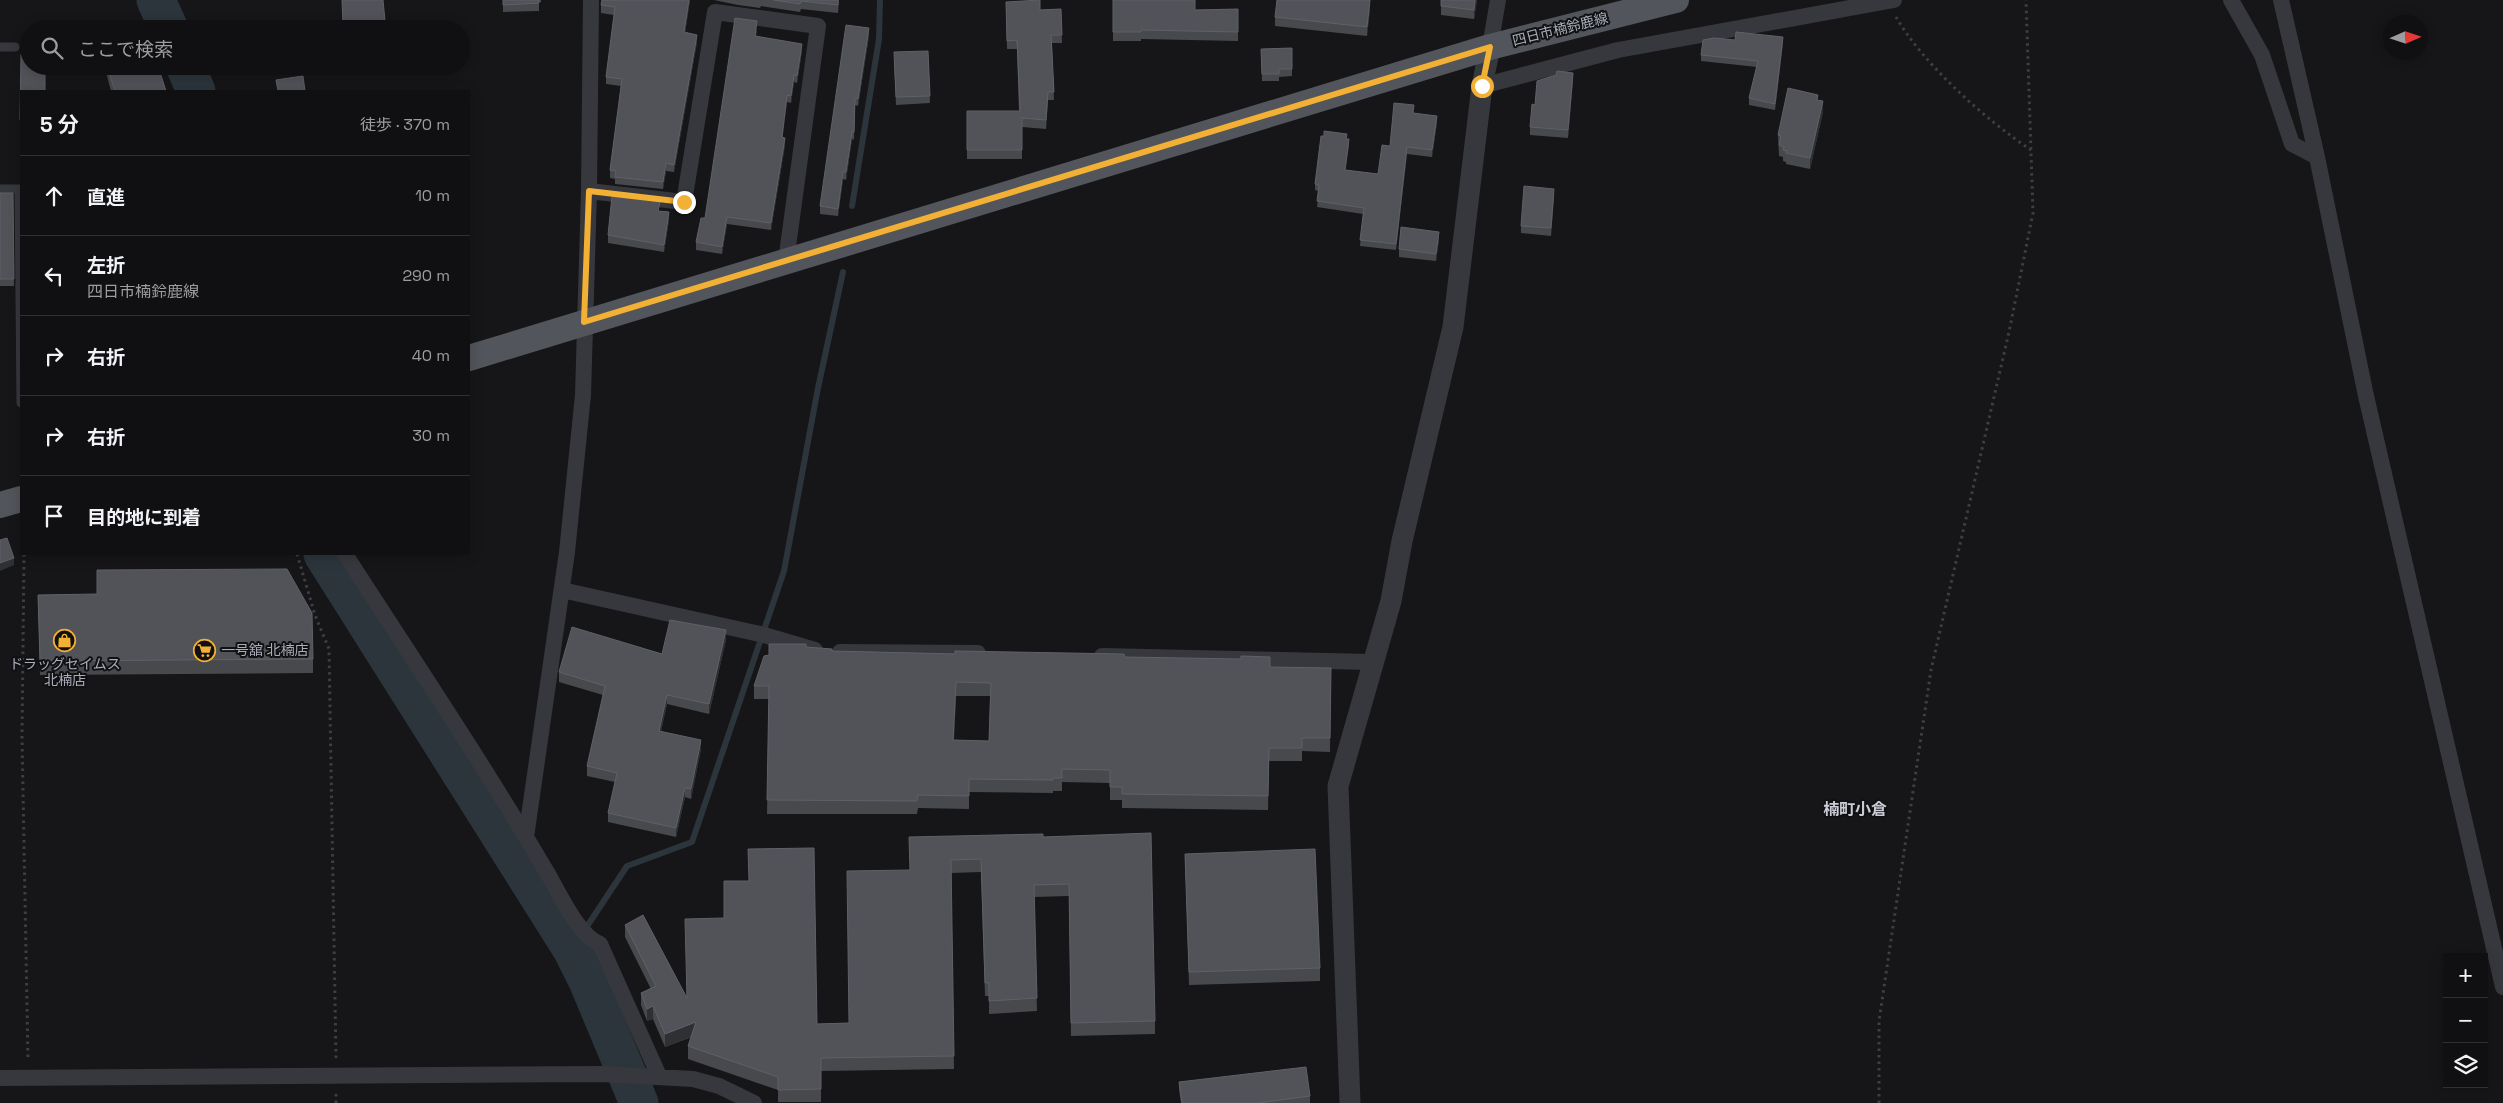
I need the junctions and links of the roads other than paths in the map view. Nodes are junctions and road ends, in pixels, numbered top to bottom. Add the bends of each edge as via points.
1 (591, 0) edge
2 (1498, 0) edge
3 (1676, 0) edge
4 (2230, 0) edge
5 (2281, 0) edge
6 (1890, 1) edge
7 (0, 47) edge
8 (15, 47) dead end
9 (1490, 47) junction
10 (1482, 86) junction
11 (2317, 157) junction
12 (0, 189) edge
13 (589, 191) junction
14 (786, 260) junction
15 (20, 296) edge
16 (584, 322) junction
17 (470, 358) edge
18 (20, 499) edge
19 (0, 506) edge
20 (346, 555) edge
21 (562, 590) junction
22 (996, 654) edge
23 (1085, 656) edge
24 (1372, 662) junction
25 (526, 837) junction
26 (2503, 987) edge
27 (653, 1076) junction
28 (0, 1078) edge
29 (754, 1103) edge
30 (1350, 1103) edge

1 - 13 street
2 - 9 street
3 - 9 main road, 四日市楠鈴鹿線
4 - 11 street via 2262,54 2292,144
5 - 11 street
6 - 10 street via 1618,50
7 - 8 lane
9 - 10 street
9 - 14 main road, 四日市楠鈴鹿線
10 - 24 street via 1453,327 1391,600
11 - 26 street via 2366,396
12 - 15 lane via 19,189
13 - 14 street via 684,202 715,12 818,26
13 - 16 street
14 - 16 main road, 四日市楠鈴鹿線
16 - 17 main road, 四日市楠鈴鹿線
16 - 21 street via 583,396
18 - 19 main road
20 - 25 street
21 - 22 street via 759,634 824,652
21 - 25 street
23 - 24 street
24 - 30 street via 1338,786
25 - 27 street via 578,924 589,938 600,944
27 - 28 street
27 - 29 street via 692,1079 719,1086

